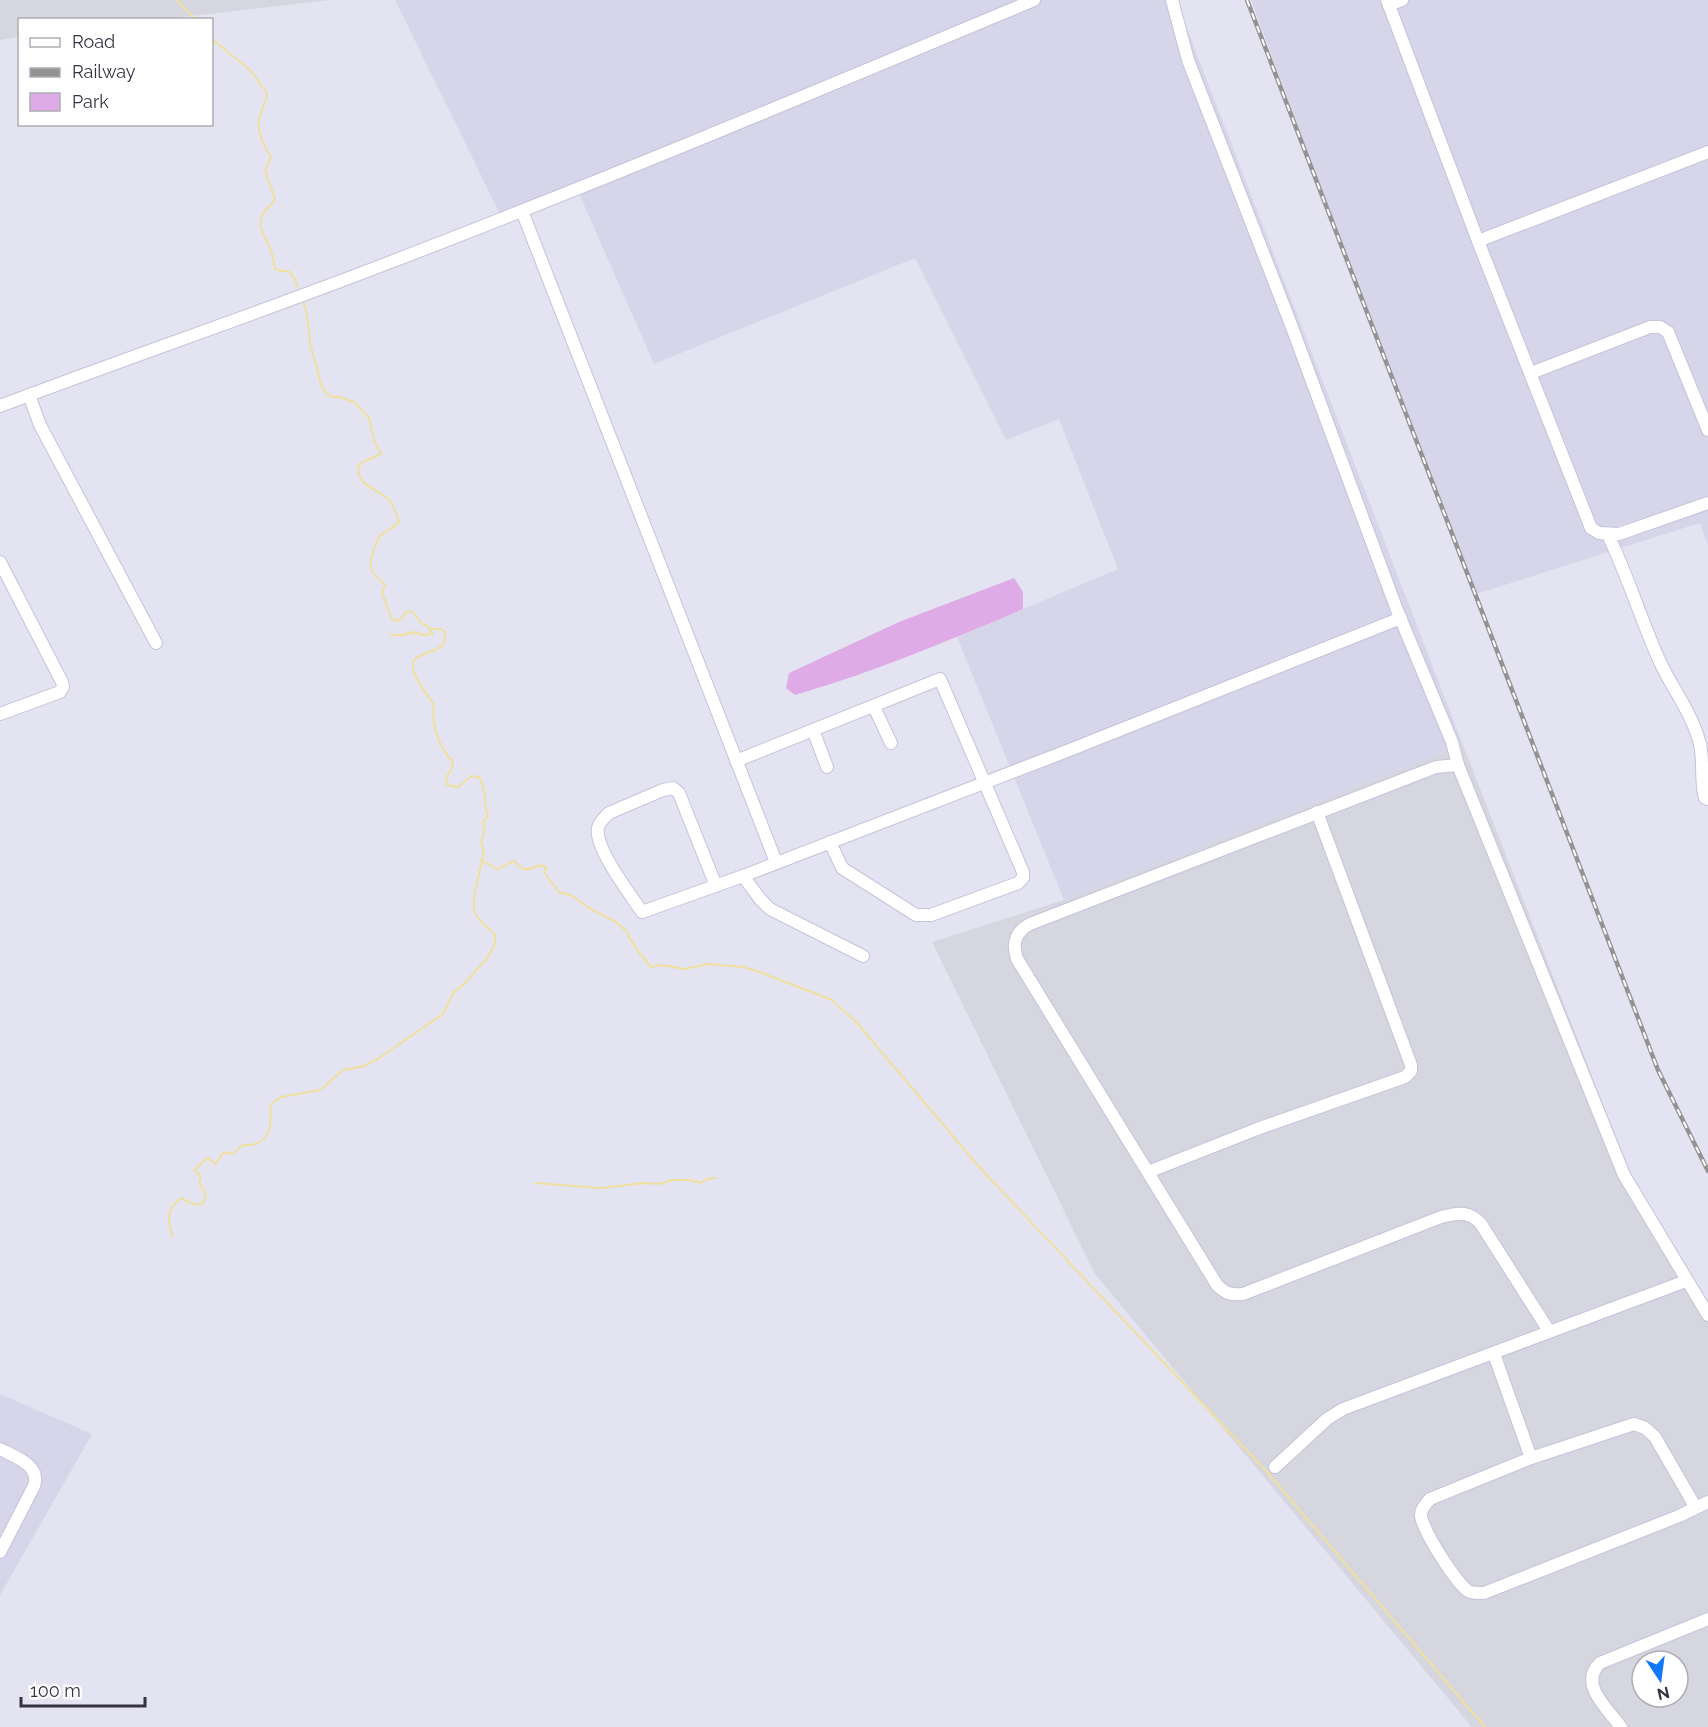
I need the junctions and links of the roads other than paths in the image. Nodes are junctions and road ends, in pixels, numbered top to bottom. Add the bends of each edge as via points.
1 (1034, 0) edge
2 (1172, 0) edge
3 (1402, 0) edge
4 (1388, 3) edge
5 (1708, 152) edge
6 (522, 211) junction
7 (1478, 241) junction
8 (1531, 373) junction
9 (28, 395) junction
10 (0, 406) edge
11 (1708, 430) edge
12 (1708, 503) edge
13 (1608, 535) junction
14 (0, 562) edge
15 (1401, 618) junction
16 (156, 643) dead end
17 (874, 707) junction
18 (0, 714) edge
19 (813, 730) junction
20 (891, 743) dead end
21 (735, 761) junction
22 (1458, 765) junction
23 (827, 767) dead end
24 (985, 783) junction
25 (1707, 801) edge
26 (1317, 812) junction
27 (830, 842) junction
28 (776, 862) junction
29 (743, 876) junction
30 (716, 886) junction
31 (863, 956) dead end
32 (1149, 1172) junction
33 (1686, 1281) junction
34 (1708, 1315) edge
35 (1549, 1331) junction
36 (1494, 1353) junction
37 (0, 1449) edge
38 (1531, 1458) junction
39 (1275, 1467) dead end
40 (1708, 1502) edge
41 (1696, 1508) junction
42 (0, 1552) edge
43 (1708, 1619) edge
44 (1621, 1727) edge

1 - 6 street
2 - 15 street via 1188,60
3 - 4 street
4 - 7 street
5 - 7 street
6 - 9 street
6 - 21 street
7 - 8 street
8 - 11 street via 1650,327 1660,327 1668,333
8 - 13 street via 1590,528
9 - 10 street
9 - 16 street via 40,425
12 - 13 street
13 - 25 street via 1662,665 1688,709 1700,742 1704,765 1701,782
14 - 18 street via 63,687 60,692
15 - 22 street
15 - 24 street
17 - 19 street
17 - 20 street
17 - 24 street via 940,679
19 - 21 street
19 - 23 street
21 - 28 street
22 - 26 street via 1436,767
22 - 33 street via 1622,1168
24 - 27 street
24 - 27 street via 1023,872 1018,883 931,915 916,915 842,868
26 - 32 street via 1411,1071 1405,1077
26 - 32 street via 1030,924 1016,936 1017,959
27 - 28 street
28 - 29 street
29 - 30 street
29 - 31 street via 770,909
30 - 30 street via 642,912 599,841 598,828 603,818 673,788 679,793
32 - 35 street via 1225,1293 1243,1294 1460,1213 1480,1224
33 - 34 street
33 - 35 street
35 - 36 street
36 - 38 street
36 - 39 street via 1343,1409
37 - 42 street via 32,1467 36,1482
38 - 41 street via 1635,1424 1655,1437
38 - 41 street via 1430,1499 1423,1506 1423,1527 1458,1581 1470,1592 1484,1593
40 - 41 street
43 - 44 street via 1599,1663 1593,1669 1592,1688

